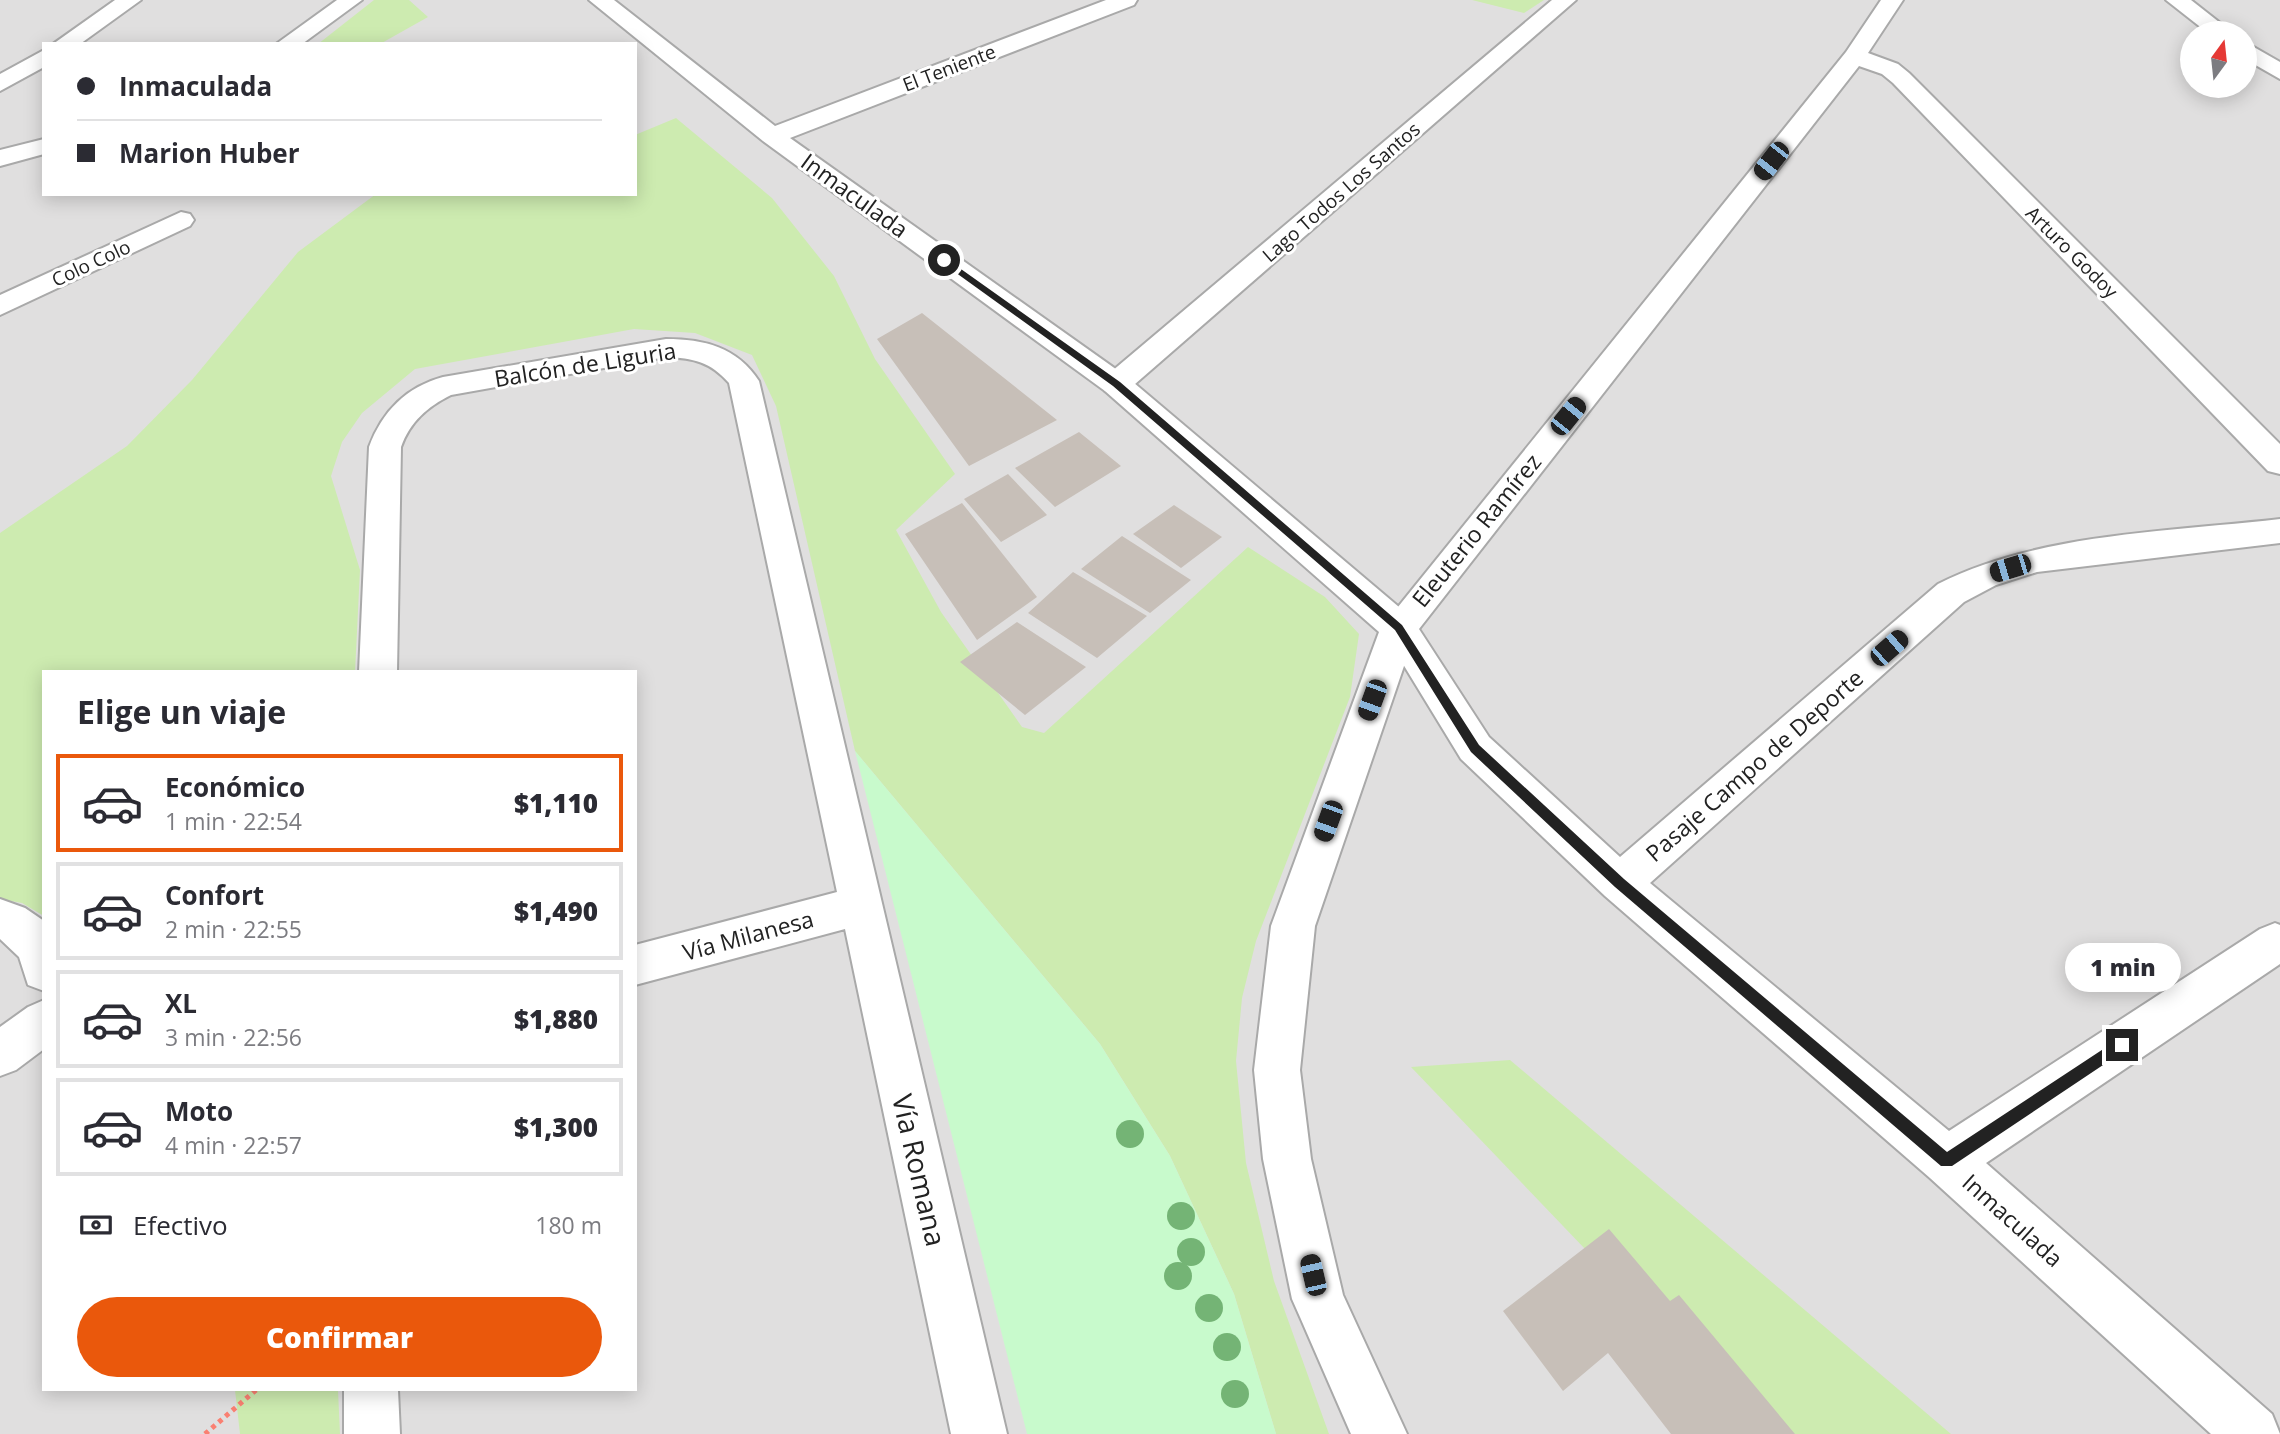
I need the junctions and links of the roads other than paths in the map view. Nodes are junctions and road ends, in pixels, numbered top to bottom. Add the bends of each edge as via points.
1 (131, 0) edge
2 (351, 0) edge
3 (600, 0) edge
4 (1126, 0) edge
5 (1565, 0) edge
6 (1892, 0) edge
7 (2177, 0) edge
8 (2206, 21) edge
9 (67, 42) edge
10 (290, 42) edge
11 (1855, 55) junction
12 (42, 58) edge
13 (0, 84) edge
14 (772, 135) junction
15 (42, 147) edge
16 (0, 158) edge
17 (181, 220) dead end
18 (0, 306) edge
19 (1116, 384) junction
20 (2280, 463) edge
21 (2280, 531) edge
22 (1399, 628) junction
23 (378, 670) edge
24 (1620, 883) junction
25 (862, 905) junction
26 (0, 918) edge
27 (2275, 943) dead end
28 (42, 956) edge
29 (637, 964) edge
30 (42, 1023) edge
31 (0, 1054) edge
32 (1947, 1161) junction
33 (371, 1391) edge
34 (372, 1434) edge
35 (979, 1434) edge
36 (1379, 1434) edge
37 (2252, 1434) edge

1 - 9 street
2 - 10 street
3 - 14 street, Inmaculada
4 - 14 street, El Teniente
5 - 19 street, Lago Todos Los Santos
6 - 11 street, Eleuterio Ramírez
7 - 8 street
11 - 20 street, Arturo Godoy via 1901,78
11 - 22 street, Eleuterio Ramírez
12 - 13 street
14 - 19 street, Inmaculada
15 - 16 street
17 - 18 street, Colo Colo
19 - 22 street, Inmaculada
21 - 24 street, Pasaje Campo de Deporte via 2036,560 1984,576 1951,593
22 - 24 street, Inmaculada via 1475,748
22 - 36 street, Eleuterio Ramírez via 1293,926 1277,1070 1287,1159 1318,1299
23 - 25 street, Balcón de Liguria via 385,447 391,427 406,409 443,387 666,348 720,357 744,381
24 - 32 street, Inmaculada
25 - 29 street, Vía Milanesa
25 - 35 street, Vía Romana
26 - 28 street via 33,937
27 - 32 street
30 - 31 street
32 - 37 street, Inmaculada
33 - 34 street

